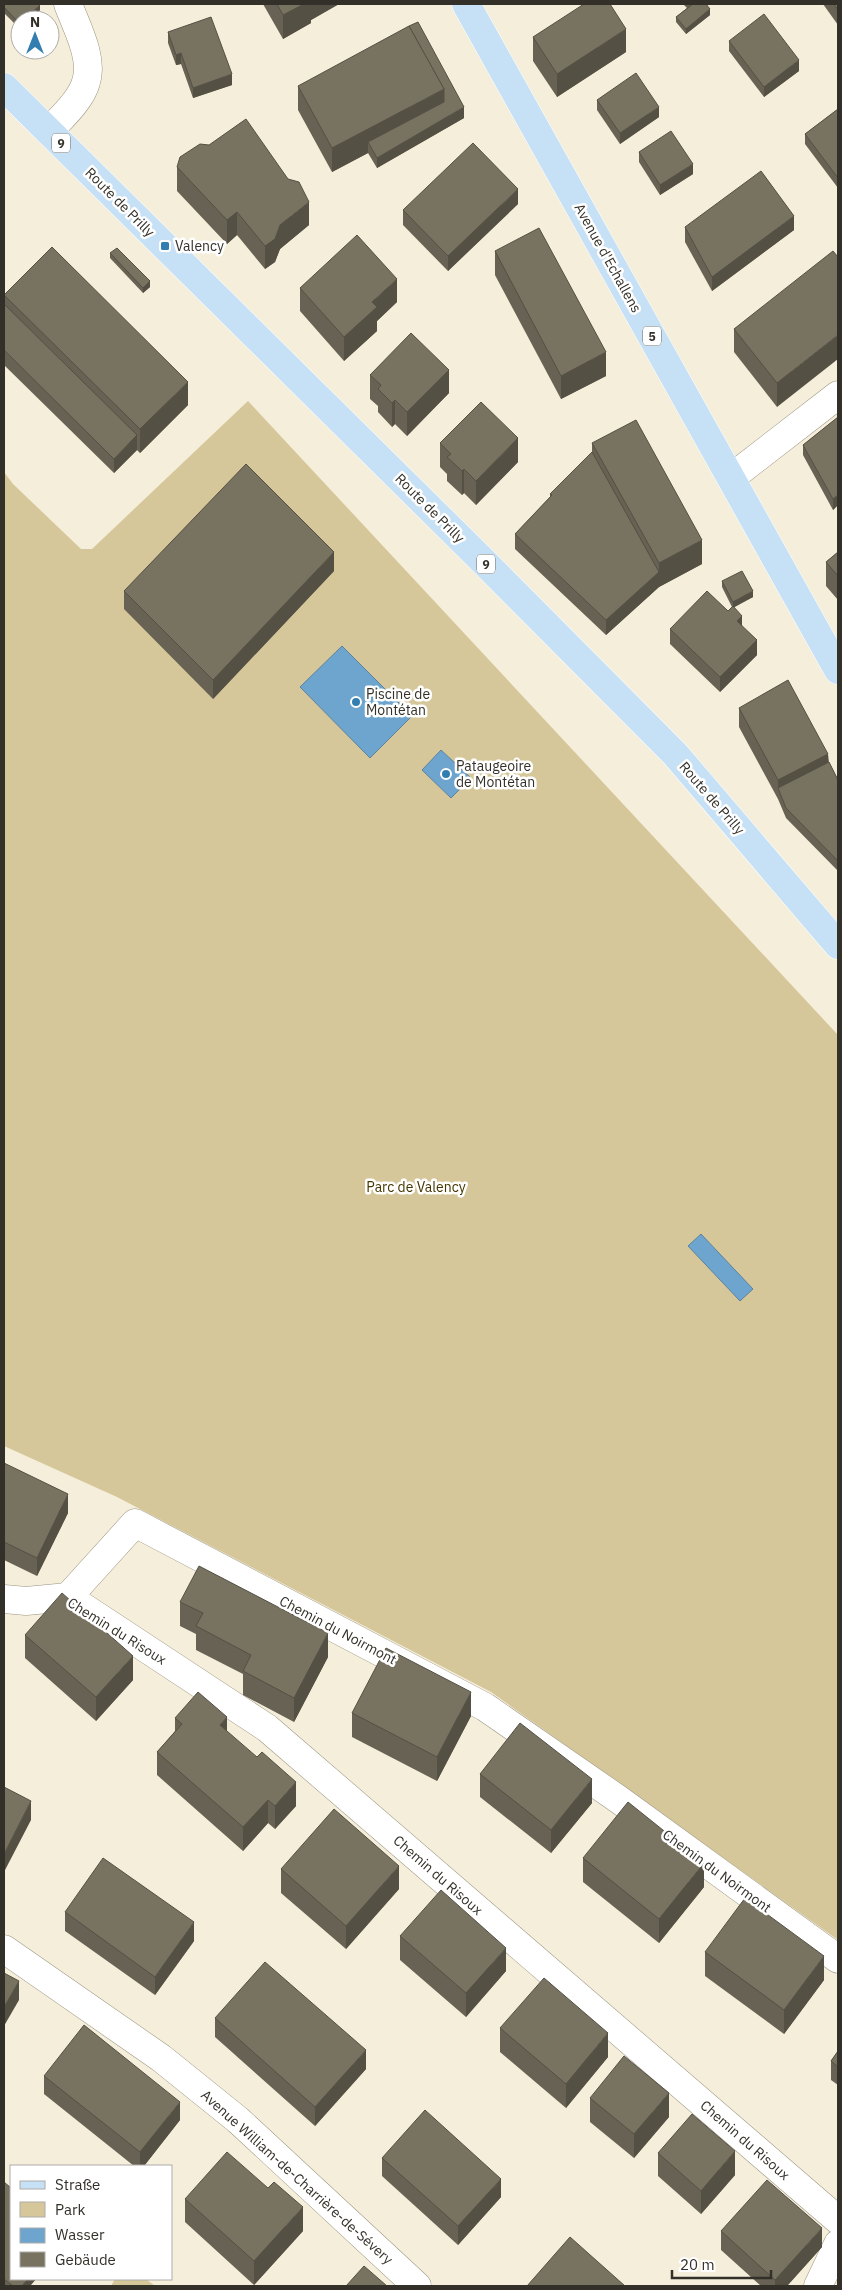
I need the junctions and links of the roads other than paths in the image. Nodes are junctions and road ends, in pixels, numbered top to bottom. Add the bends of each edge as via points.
1 (68, 4) edge
2 (466, 4) edge
3 (4, 86) edge
4 (49, 131) junction
5 (838, 394) edge
6 (732, 477) junction
7 (838, 670) edge
8 (838, 945) edge
9 (68, 1597) junction
10 (4, 1599) edge
11 (4, 1949) edge
12 (838, 1959) edge
13 (838, 2220) edge
14 (838, 2244) edge
15 (417, 2286) edge
16 (818, 2286) edge

1 - 4 street via 87,58 87,81 71,107
2 - 6 main road, Avenue d'Echallens / 5
3 - 4 main road, Route de Prilly / 9
4 - 8 main road, Route de Prilly / 9 via 675,754
5 - 6 street
6 - 7 main road, Avenue d'Echallens / 5
9 - 10 street, Chemin du Risoux via 26,1601
9 - 12 street, Chemin du Noirmont via 135,1522 485,1707 618,1798
9 - 13 street, Chemin du Risoux via 267,1728
11 - 15 street, Avenue William-de-Charrière-de-Sévery via 161,2058 238,2120
14 - 16 street

